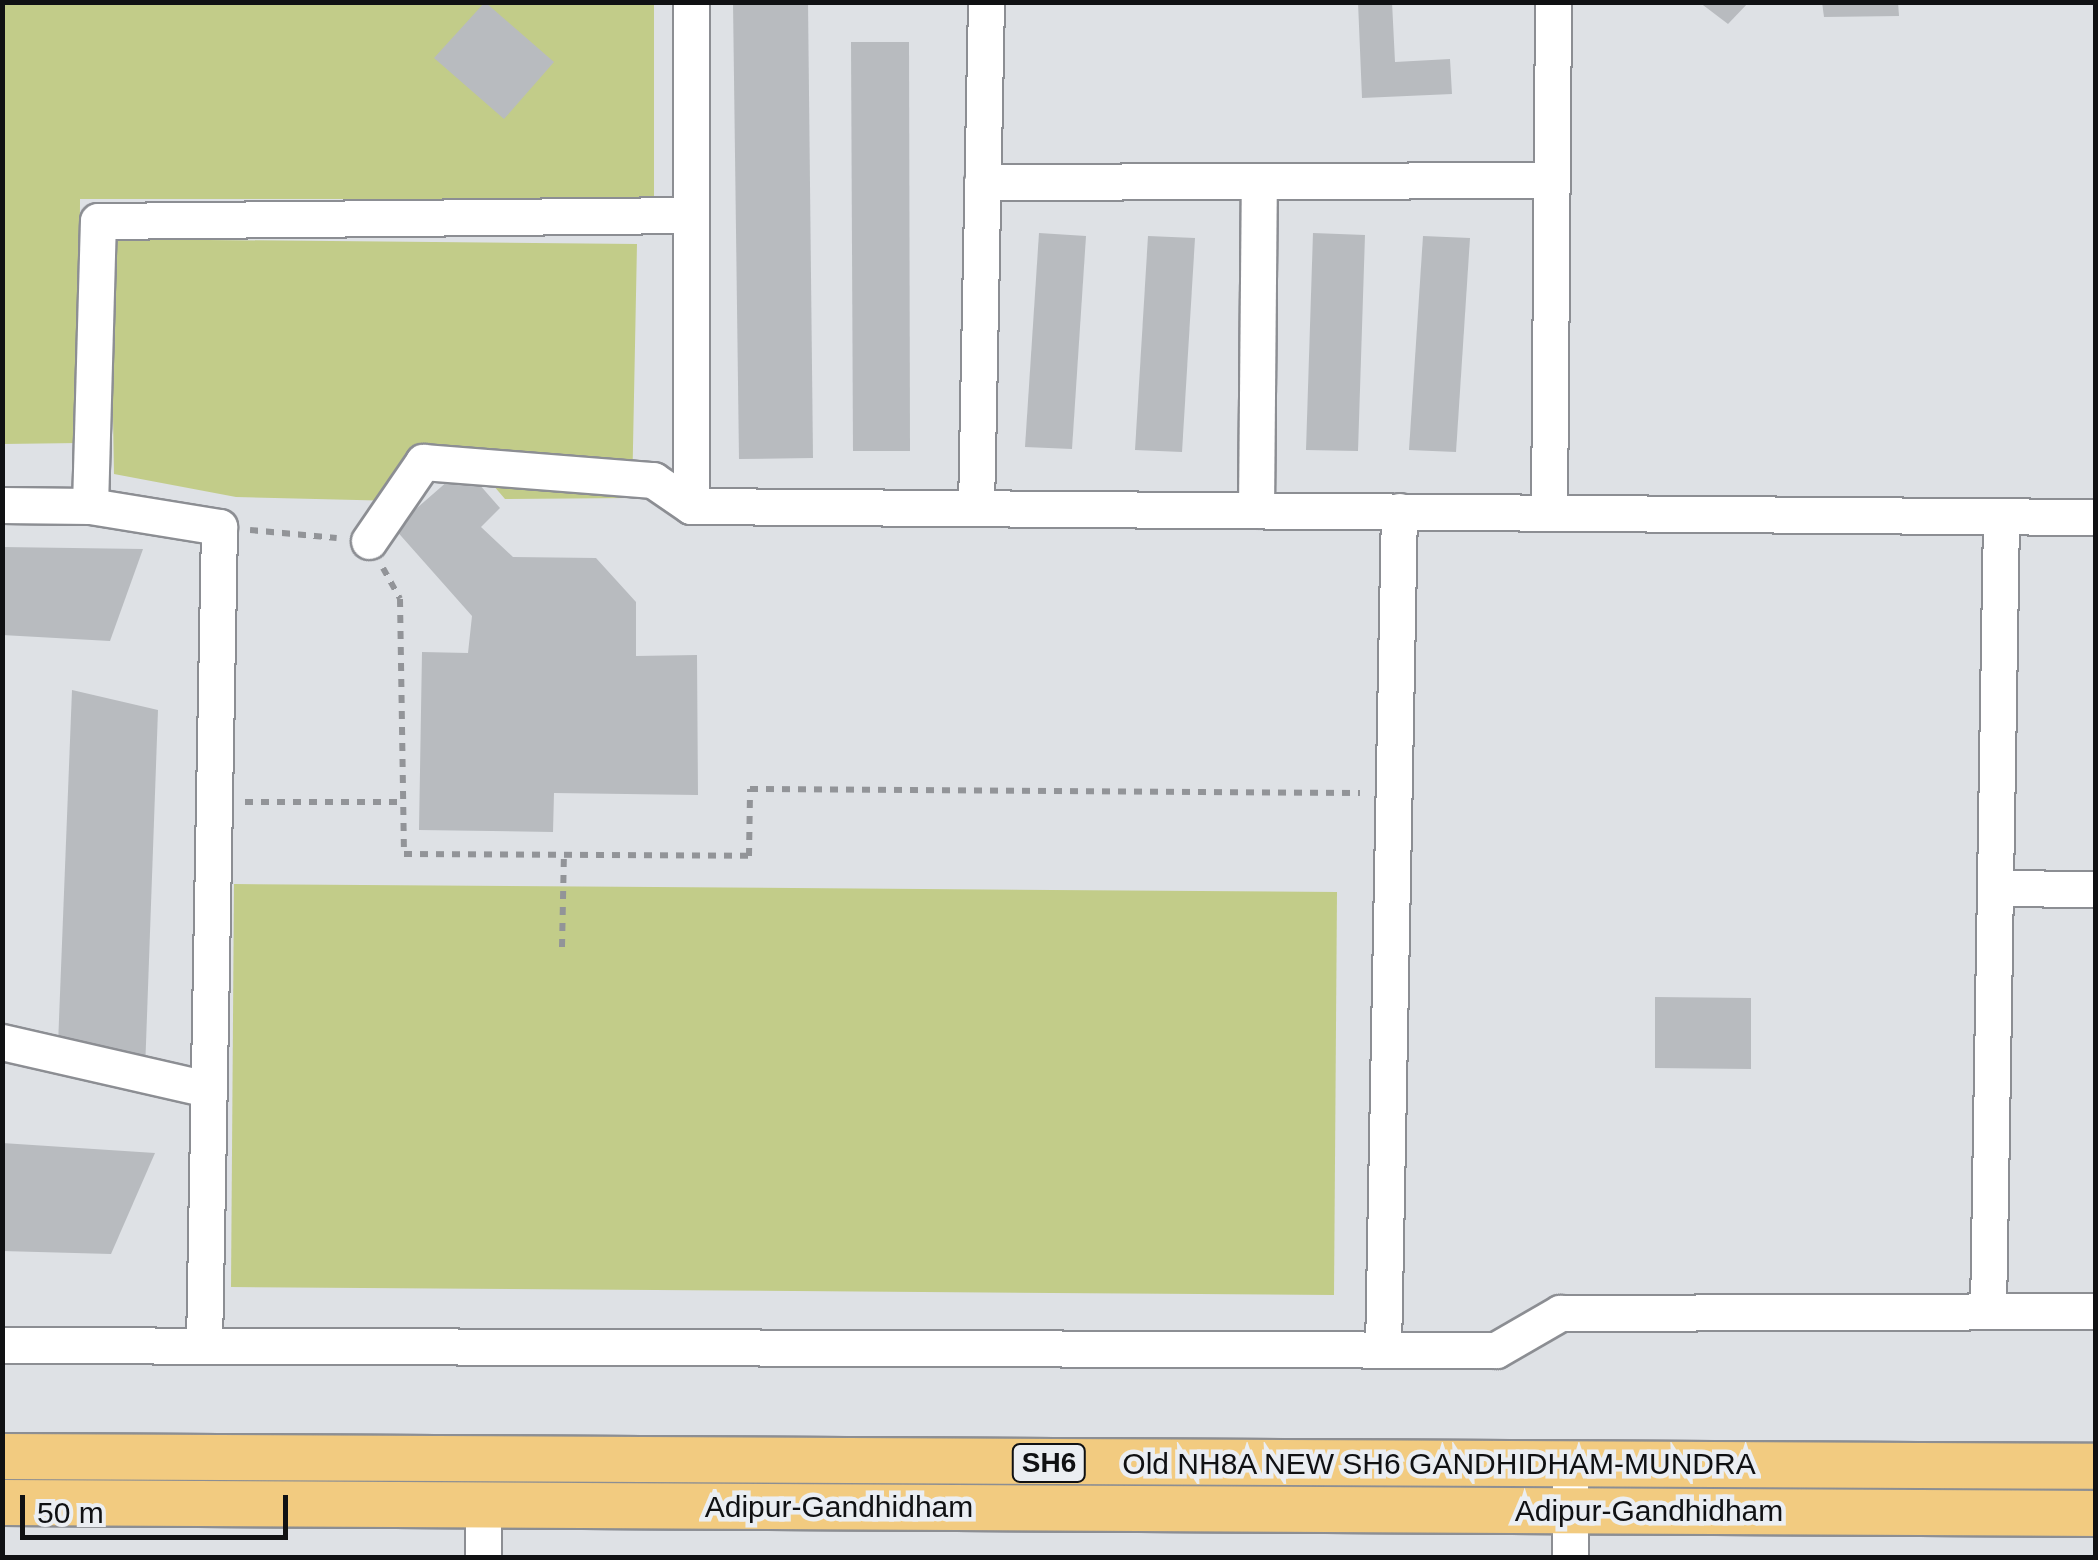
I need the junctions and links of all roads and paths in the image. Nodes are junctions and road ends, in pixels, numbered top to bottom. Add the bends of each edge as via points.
1 (691, 2) edge
2 (986, 2) edge
3 (1553, 2) edge
4 (1552, 180) junction
5 (982, 182) junction
6 (1259, 184) junction
7 (691, 215) junction
8 (2, 505) edge
9 (90, 506) junction
10 (691, 506) junction
11 (976, 508) junction
12 (1256, 510) junction
13 (1398, 511) junction
14 (1549, 513) junction
15 (2001, 516) junction
16 (2096, 517) edge
17 (219, 527) junction
18 (369, 541) junction
19 (1398, 793) junction
20 (214, 802) junction
21 (403, 802) junction
22 (564, 855) junction
23 (1995, 888) junction
24 (2096, 889) edge
25 (562, 948) dead end
26 (2, 1042) edge
27 (208, 1088) junction
28 (1988, 1311) junction
29 (2096, 1311) edge
30 (2, 1345) edge
31 (204, 1346) junction
32 (1383, 1350) junction
33 (2, 1456) edge
34 (1570, 1465) junction
35 (2096, 1466) edge
36 (2, 1502) edge
37 (483, 1505) junction
38 (1570, 1510) junction
39 (2096, 1513) edge
40 (483, 1558) edge
41 (1570, 1558) edge

1 - 7 street
2 - 5 street
3 - 4 street
4 - 6 street
4 - 14 street
5 - 6 street
5 - 11 street
6 - 12 street
7 - 9 street via 98,221
7 - 10 street
8 - 9 street
9 - 17 street
10 - 11 street
10 - 18 street via 653,480 423,462
11 - 12 street
12 - 13 street
13 - 14 street
13 - 19 street
14 - 15 street
15 - 16 street
15 - 23 street
17 - 18 path
17 - 20 street
18 - 21 path via 400,599
19 - 22 path via 750,789 750,856
19 - 32 street
20 - 21 path
20 - 27 street
21 - 22 path via 404,854
22 - 25 path
23 - 24 street
23 - 28 street
26 - 27 street
27 - 31 street
28 - 29 street
28 - 32 street via 1560,1312 1496,1350
30 - 31 street
31 - 32 street
33 - 34 main road, Old NH8A NEW SH6 GANDHIDHAM-MUNDRA / SH6
34 - 35 main road, Old NH8A NEW SH6 GANDHIDHAM-MUNDRA / SH6
34 - 38 street
36 - 37 main road, Adipur-Gandhidham / SH6
37 - 38 main road, Adipur-Gandhidham / SH6
37 - 40 street
38 - 39 main road, Adipur-Gandhidham / SH6
38 - 41 street

